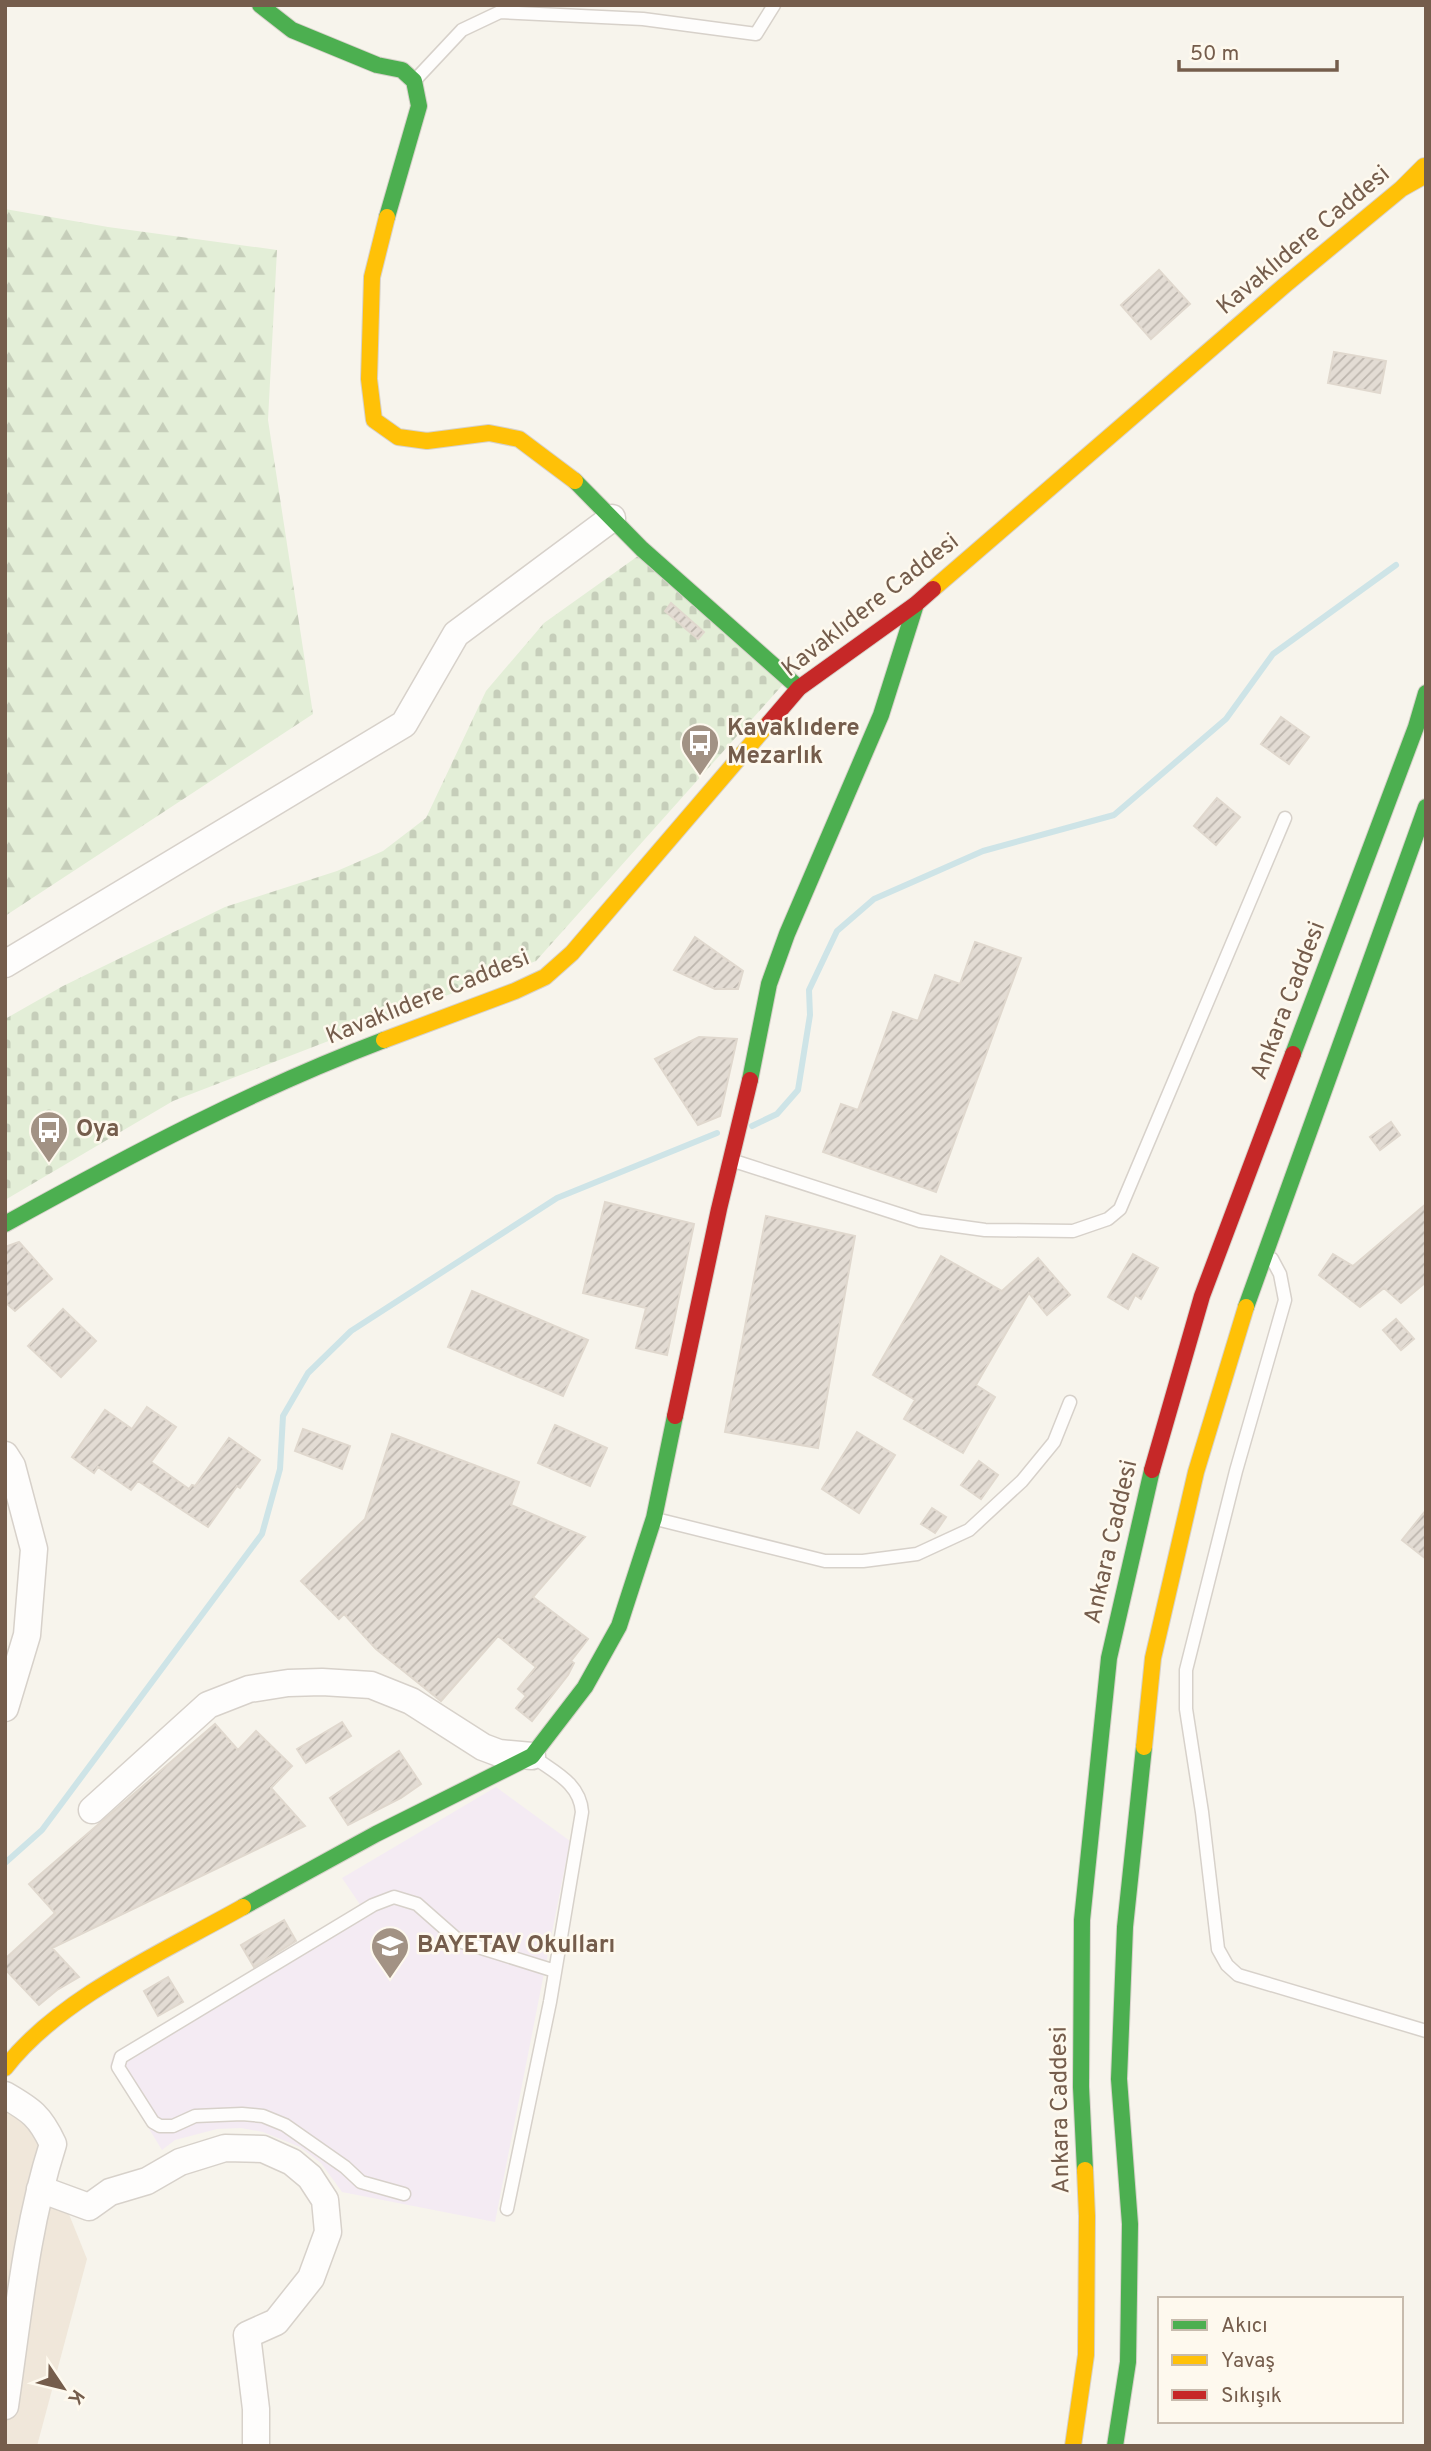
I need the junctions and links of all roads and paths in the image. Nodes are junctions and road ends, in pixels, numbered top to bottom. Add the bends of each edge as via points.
1 (260, 5) edge
2 (774, 5) edge
3 (414, 81) junction
4 (1426, 165) edge
5 (1426, 175) edge
6 (1401, 189) junction
7 (612, 518) junction
8 (916, 604) junction
9 (1426, 673) edge
10 (799, 688) junction
11 (1426, 693) edge
12 (1416, 727) junction
13 (1426, 807) edge
14 (1285, 818) dead end
15 (5, 964) edge
16 (731, 1160) junction
17 (5, 1224) edge
18 (1267, 1250) junction
19 (1070, 1402) dead end
20 (5, 1455) edge
21 (654, 1518) junction
22 (5, 1708) edge
23 (532, 1756) junction
24 (92, 1810) dead end
25 (555, 1971) junction
26 (1426, 2031) edge
27 (5, 2068) edge
28 (5, 2095) edge
29 (40, 2189) junction
30 (404, 2194) dead end
31 (507, 2209) dead end
32 (5, 2406) edge
33 (256, 2446) edge
34 (1073, 2446) edge
35 (1115, 2446) edge

1 - 3 main road via 292,30 377,65 402,70
2 - 3 lane via 756,34 643,19 500,12 462,30
3 - 7 main road via 419,106 372,277 369,379 374,420 398,437 427,440 489,433 519,439 571,477
4 - 6 main road, Kavaklıdere Caddesi
5 - 6 main road
6 - 8 main road, Kavaklıdere Caddesi
7 - 10 main road
7 - 15 street via 456,634 404,724
8 - 10 main road, Kavaklıdere Caddesi
8 - 16 main road via 881,715 769,984
9 - 12 main road
10 - 17 main road, Kavaklıdere Caddesi via 572,953 545,978 244,1099
11 - 12 main road, Ankara Caddesi
12 - 34 main road, Ankara Caddesi via 1202,1296 1156,1452 1110,1658 1082,1920 1086,2355
13 - 18 main road
14 - 16 lane via 1120,1209 1108,1219 1073,1231 985,1230 920,1221
16 - 21 main road
18 - 26 lane via 1280,1274 1285,1300 1186,1670 1186,1709 1218,1949 1238,1975
18 - 35 main road via 1195,1472 1153,1658 1125,1927 1119,2079 1130,2224 1128,2362
19 - 21 lane via 1054,1442 1022,1481 969,1530 917,1553 825,1561
20 - 22 street via 34,1549 27,1635
21 - 23 main road via 619,1626 585,1687
23 - 24 street via 483,1747 411,1701 371,1685 288,1683 248,1689 208,1705
23 - 25 lane via 575,1788 581,1800
23 - 27 main road via 364,1840 127,1972 68,2008
25 - 30 lane via 459,1941 417,1905 394,1897 373,1905 121,2057 118,2067 160,2126 173,2126 195,2116 262,2116 285,2125 361,2182
25 - 31 lane
28 - 29 street via 44,2124 53,2144
29 - 32 street
29 - 33 street via 89,2207 110,2192 225,2148 263,2150 292,2162 310,2177 325,2200 328,2232 312,2277 276,2322 247,2335

